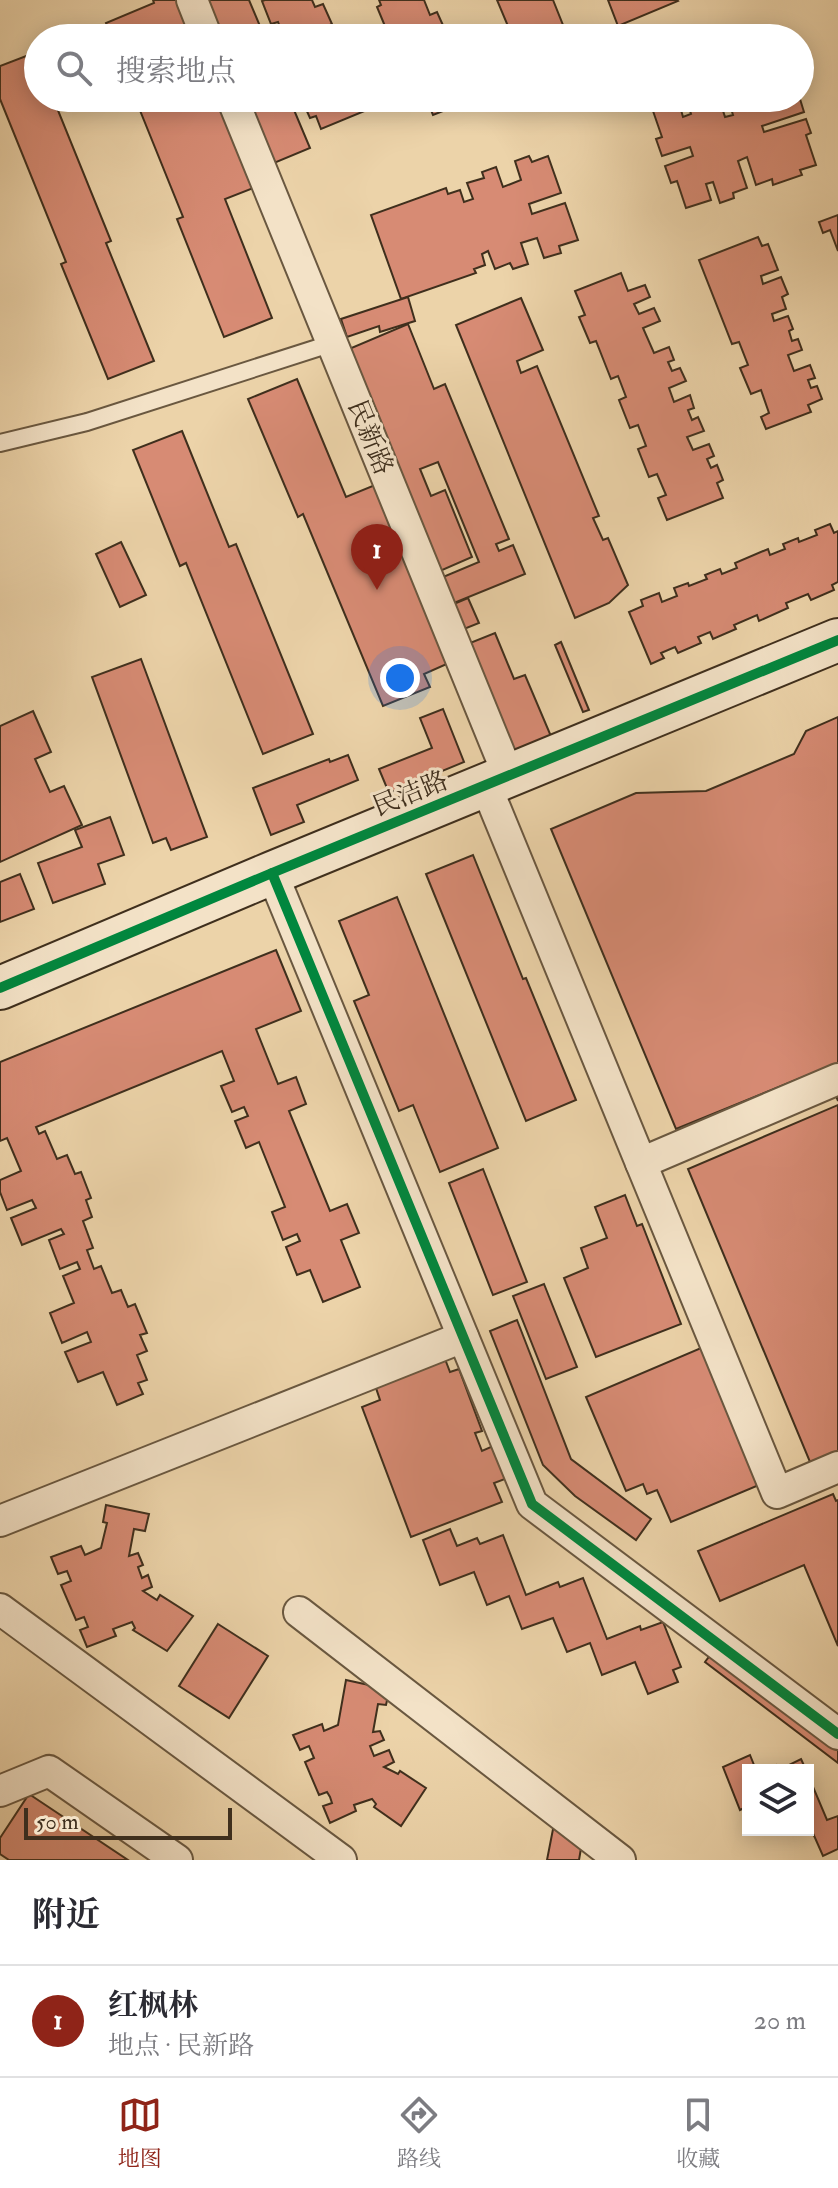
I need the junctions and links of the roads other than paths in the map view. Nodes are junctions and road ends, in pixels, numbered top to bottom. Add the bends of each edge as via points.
1 (192, 0) edge
2 (201, 24) edge
3 (238, 112) edge
4 (333, 343) junction
5 (0, 443) edge
6 (838, 640) edge
7 (497, 781) junction
8 (272, 873) junction
9 (0, 988) edge
10 (838, 1079) edge
11 (641, 1163) junction
12 (463, 1337) junction
13 (838, 1467) edge
14 (0, 1521) edge
15 (0, 1609) edge
16 (299, 1612) dead end
17 (838, 1734) edge
18 (0, 1791) edge
19 (177, 1860) edge
20 (341, 1860) edge
21 (620, 1860) edge

1 - 2 street
3 - 4 street, 民新路
4 - 5 lane via 87,422
4 - 7 street, 民新路
6 - 7 street, 民洁路
7 - 8 street, 民洁路
7 - 11 street, 民新路
8 - 9 street, 民洁路
8 - 12 street
10 - 11 street
11 - 13 street, 民新路 via 777,1493
12 - 14 street
12 - 17 street via 532,1504
15 - 20 street
16 - 21 street
18 - 19 street via 49,1771

